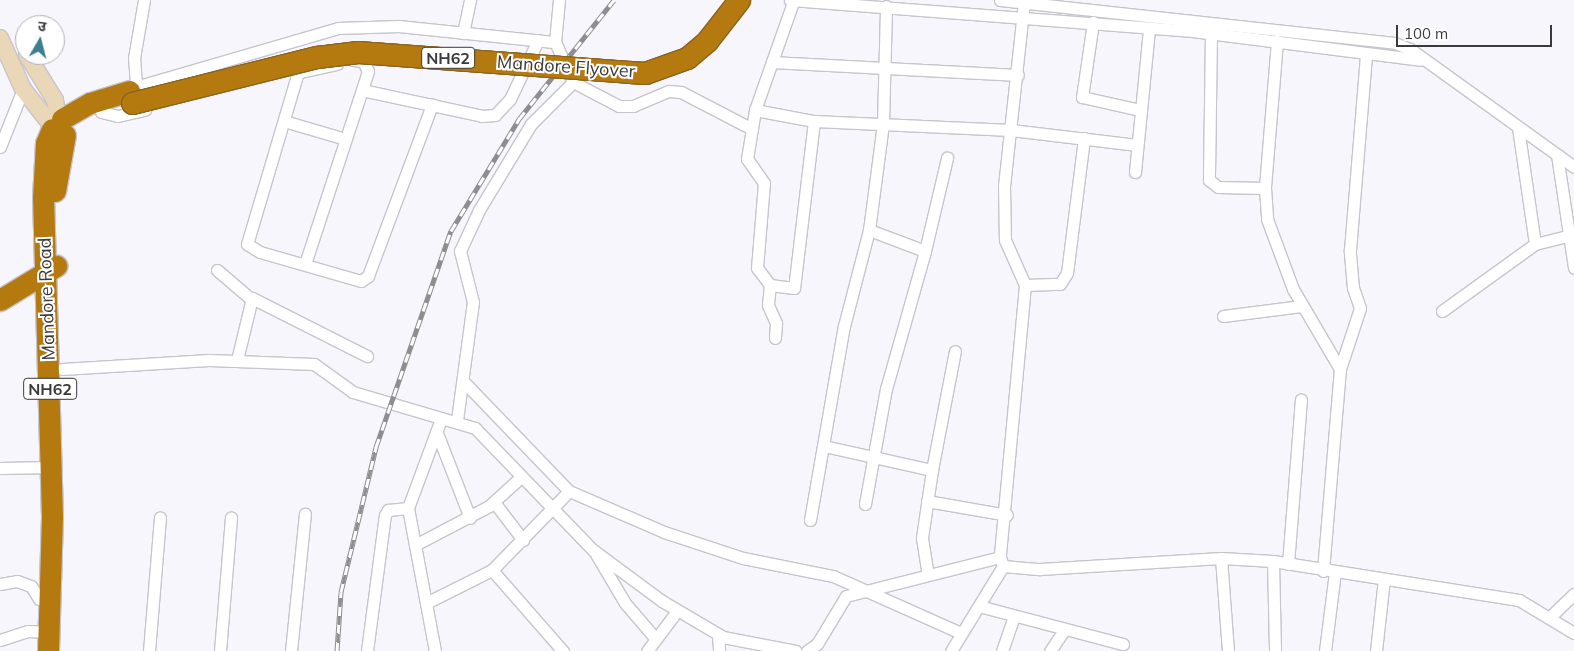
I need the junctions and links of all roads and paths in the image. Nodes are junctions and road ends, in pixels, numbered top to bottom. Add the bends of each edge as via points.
1 (144, 0) edge
2 (470, 0) edge
3 (559, 0) edge
4 (723, 0) edge
5 (739, 0) edge
6 (1000, 0) edge
7 (791, 1) edge
8 (1024, 2) junction
9 (938, 3) edge
10 (886, 6) junction
11 (1022, 18) junction
12 (1093, 22) junction
13 (1149, 28) junction
14 (0, 32) edge
15 (463, 33) junction
16 (1211, 33) junction
17 (0, 38) edge
18 (538, 40) junction
19 (1277, 41) junction
20 (555, 42) junction
21 (15, 45) edge
22 (1366, 54) junction
23 (1420, 60) junction
24 (772, 62) junction
25 (33, 65) edge
26 (887, 66) junction
27 (298, 72) junction
28 (1018, 74) junction
29 (574, 82) junction
30 (23, 89) junction
31 (362, 90) junction
32 (132, 93) junction
33 (432, 105) junction
34 (96, 107) junction
35 (755, 110) junction
36 (1140, 110) junction
37 (814, 120) junction
38 (284, 121) junction
39 (883, 123) junction
40 (60, 126) junction
41 (1518, 128) junction
42 (752, 129) junction
43 (1011, 130) junction
44 (1084, 138) junction
45 (345, 140) junction
46 (1137, 144) junction
47 (0, 147) edge
48 (1557, 155) junction
49 (948, 158) dead end
50 (1574, 167) edge
51 (1134, 172) dead end
52 (1265, 188) junction
53 (869, 230) junction
54 (1566, 236) junction
55 (1535, 244) junction
56 (925, 252) junction
57 (51, 261) junction
58 (305, 264) junction
59 (1574, 268) edge
60 (217, 270) dead end
61 (1025, 284) junction
62 (0, 285) edge
63 (770, 285) junction
64 (0, 300) edge
65 (250, 301) junction
66 (1301, 306) junction
67 (1442, 311) dead end
68 (1222, 316) dead end
69 (775, 338) dead end
70 (955, 352) dead end
71 (367, 356) dead end
72 (237, 360) junction
73 (62, 369) junction
74 (1340, 369) junction
75 (464, 386) junction
76 (1302, 400) dead end
77 (458, 417) junction
78 (441, 419) junction
79 (437, 433) junction
80 (824, 446) junction
81 (876, 458) junction
82 (52, 467) junction
83 (0, 468) edge
84 (932, 470) junction
85 (521, 477) junction
86 (569, 491) junction
87 (927, 501) junction
88 (494, 502) junction
89 (866, 504) dead end
90 (408, 508) junction
91 (555, 508) junction
92 (305, 514) dead end
93 (1007, 515) junction
94 (160, 517) dead end
95 (231, 517) dead end
96 (470, 518) junction
97 (810, 520) dead end
98 (523, 540) junction
99 (415, 545) junction
100 (593, 550) junction
101 (1001, 558) junction
102 (1221, 558) junction
103 (1289, 560) junction
104 (1273, 561) junction
105 (1328, 567) junction
106 (492, 570) junction
107 (927, 571) junction
108 (1384, 579) junction
109 (0, 584) edge
110 (855, 588) junction
111 (51, 596) junction
112 (1571, 598) edge
113 (426, 603) junction
114 (980, 606) junction
115 (677, 611) junction
116 (1554, 614) junction
117 (1014, 616) junction
118 (1064, 630) junction
119 (1574, 633) edge
120 (961, 634) junction
121 (718, 635) junction
122 (655, 638) junction
123 (0, 640) edge
124 (48, 641) edge
125 (1123, 644) dead end
126 (749, 647) edge
127 (59, 651) edge
128 (149, 651) edge
129 (220, 651) edge
130 (291, 651) edge
131 (368, 651) edge
132 (435, 651) edge
133 (563, 651) edge
134 (647, 651) edge
135 (719, 651) edge
136 (796, 651) edge
137 (807, 651) edge
138 (950, 651) edge
139 (1002, 651) edge
140 (1050, 651) edge
141 (1228, 651) edge
142 (1275, 651) edge
143 (1325, 651) edge
144 (1376, 651) edge

1 - 32 street
2 - 15 street
3 - 20 street
4 - 32 highway, Mandore Flyover / NH62 via 679,48 641,61 358,39 313,45
5 - 32 highway, Mandore Flyover / NH62, bridge via 708,41 688,58 646,73 358,52
6 - 8 street
7 - 10 street
7 - 24 street
8 - 11 street
8 - 23 street via 1395,43 1410,49
9 - 10 street
9 - 11 street
10 - 26 street
11 - 12 street
11 - 28 street
12 - 13 street
12 - 36 street via 1082,98
13 - 16 street
13 - 36 street
14 - 21 street
15 - 18 street
15 - 32 street via 399,26 338,28
16 - 19 street
16 - 52 street via 1209,180 1218,187
17 - 30 street
18 - 20 street
18 - 33 street via 510,99 495,115
19 - 22 street
19 - 52 street
20 - 29 street
22 - 23 street
22 - 74 street via 1350,250 1352,282 1360,308
23 - 41 street
24 - 26 street
24 - 35 street
25 - 40 street via 55,100
26 - 28 street
26 - 39 street
27 - 31 street via 363,61 368,71
27 - 34 street via 118,116
27 - 38 street
28 - 43 street
29 - 42 street via 619,106 633,106 669,91 681,92
29 - 75 street via 532,124 479,210 460,251 473,302
30 - 40 street
30 - 47 street
31 - 33 street
31 - 45 street
32 - 34 highway, Mandore Flyover / NH62
33 - 58 street via 366,279
34 - 40 highway, NH62
35 - 37 street
35 - 42 street
36 - 46 street
37 - 39 street
37 - 63 street via 794,288
38 - 45 street
38 - 58 street via 247,244
39 - 43 street
39 - 53 street
40 - 57 highway, NH62
41 - 48 street
41 - 55 street
42 - 63 street via 746,159 764,182 757,268
43 - 44 street
43 - 61 street via 1004,185 1005,240
44 - 46 street
44 - 61 street via 1067,273 1060,284
45 - 58 street
46 - 51 street
48 - 50 street
48 - 54 street
49 - 56 street
52 - 66 street via 1271,237
53 - 56 street
53 - 80 street via 844,326
54 - 55 street
54 - 59 street
55 - 67 street
56 - 81 street via 886,389
57 - 62 highway
57 - 64 highway
57 - 73 highway, Mandore Road / NH62
57 - 82 highway, Mandore Road / NH62
60 - 65 street
61 - 93 street
63 - 69 street via 768,305 776,323
65 - 71 street
65 - 72 street
66 - 68 street
66 - 74 street
70 - 84 street
72 - 73 street
72 - 78 street via 314,364 354,392
73 - 127 highway, Mandore Road / NH62 via 66,516
74 - 105 street
75 - 77 street
75 - 86 street
76 - 103 street
77 - 78 street
77 - 85 street via 485,434
78 - 79 street
79 - 90 street
79 - 96 street
80 - 81 street
80 - 97 street
81 - 84 street
81 - 89 street
82 - 83 street
82 - 111 highway, Mandore Road / NH62
84 - 87 street
85 - 88 street
85 - 91 street
86 - 91 street
86 - 110 street via 673,535 743,558 833,576
87 - 93 street
87 - 107 street via 922,554
88 - 96 street
88 - 98 street
90 - 99 street
90 - 131 street via 388,510 385,515 373,582
91 - 98 street
91 - 100 street
92 - 130 street
93 - 101 street
94 - 128 street
95 - 129 street
96 - 99 street
98 - 106 street
99 - 113 street
100 - 115 street
100 - 122 street via 625,603
101 - 102 street via 1040,569
101 - 107 street
101 - 114 street
102 - 104 street
102 - 141 street
103 - 104 street
103 - 105 street
104 - 142 street
105 - 108 street
105 - 143 street
106 - 113 street
106 - 133 street
107 - 110 street
108 - 116 street via 1487,593 1519,600
108 - 144 street
109 - 111 street via 17,581 31,586 38,600
110 - 120 street
110 - 137 street via 846,596 817,644
111 - 124 highway, Mandore Road / NH62
112 - 116 street
113 - 132 street
114 - 117 street
114 - 120 street
115 - 121 street
115 - 122 street
116 - 119 street
117 - 118 street
117 - 139 street
118 - 125 street
118 - 140 street
120 - 138 street
121 - 126 street
121 - 135 street
122 - 134 street
123 - 124 street via 28,631
126 - 136 street

